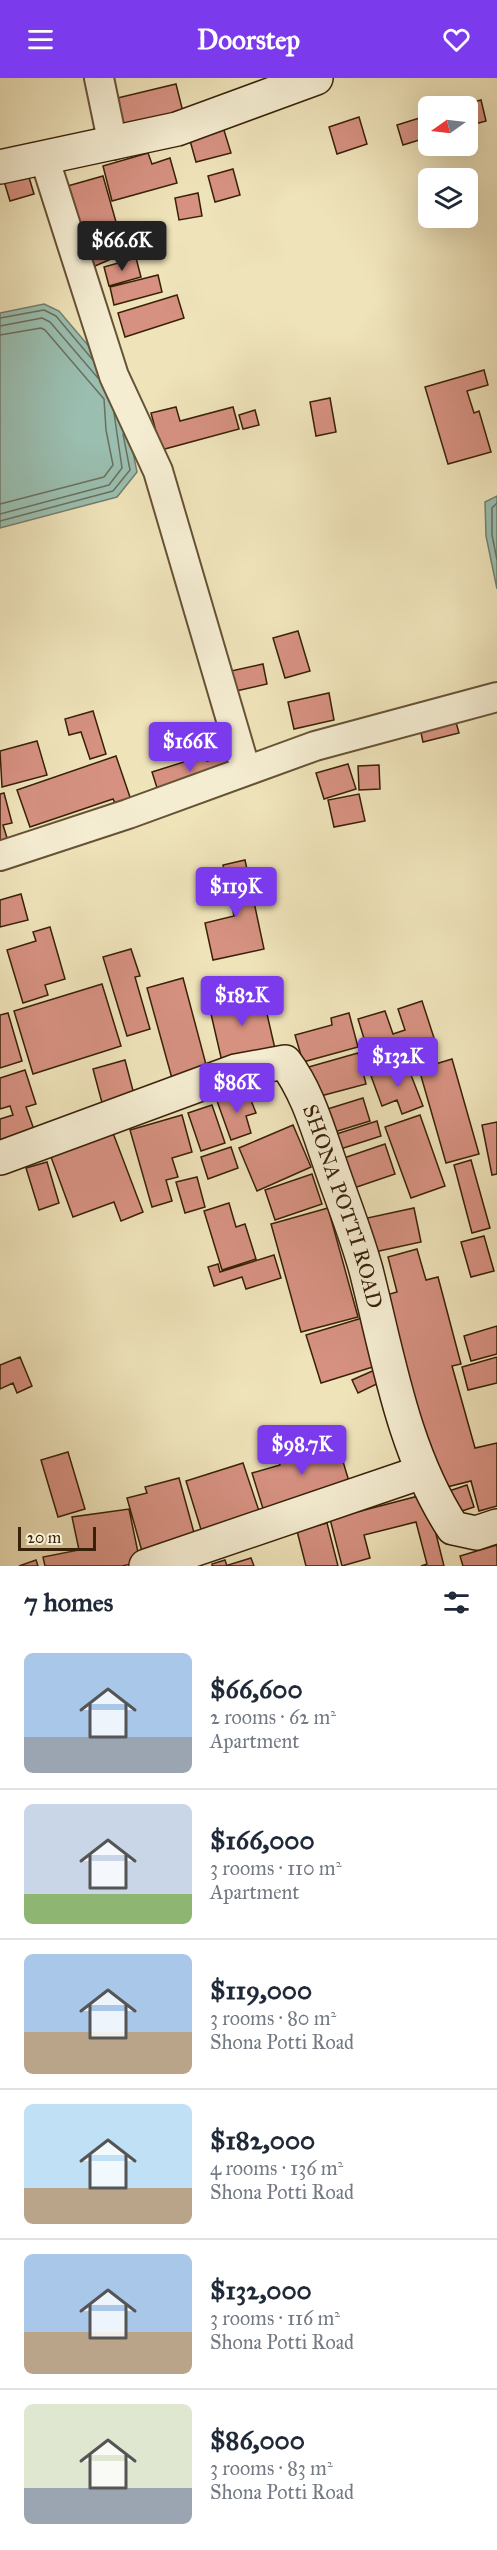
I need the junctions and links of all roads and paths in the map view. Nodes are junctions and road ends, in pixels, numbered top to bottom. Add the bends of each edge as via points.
1 (99, 78) edge
2 (316, 78) edge
3 (113, 145) junction
4 (44, 157) junction
5 (0, 167) edge
6 (497, 697) edge
7 (246, 771) junction
8 (0, 856) edge
9 (0, 1158) edge
10 (422, 1472) junction
11 (497, 1526) edge
12 (146, 1566) edge

1 - 3 street
2 - 3 main road via 177,129
3 - 4 main road
4 - 5 main road
4 - 7 street via 114,376 158,471
6 - 7 street via 315,746
7 - 8 street
9 - 10 main road, SHONA POTTI ROAD via 236,1071 285,1062 298,1079 312,1114 361,1256 386,1358
10 - 11 main road via 453,1528 476,1533
10 - 12 main road

